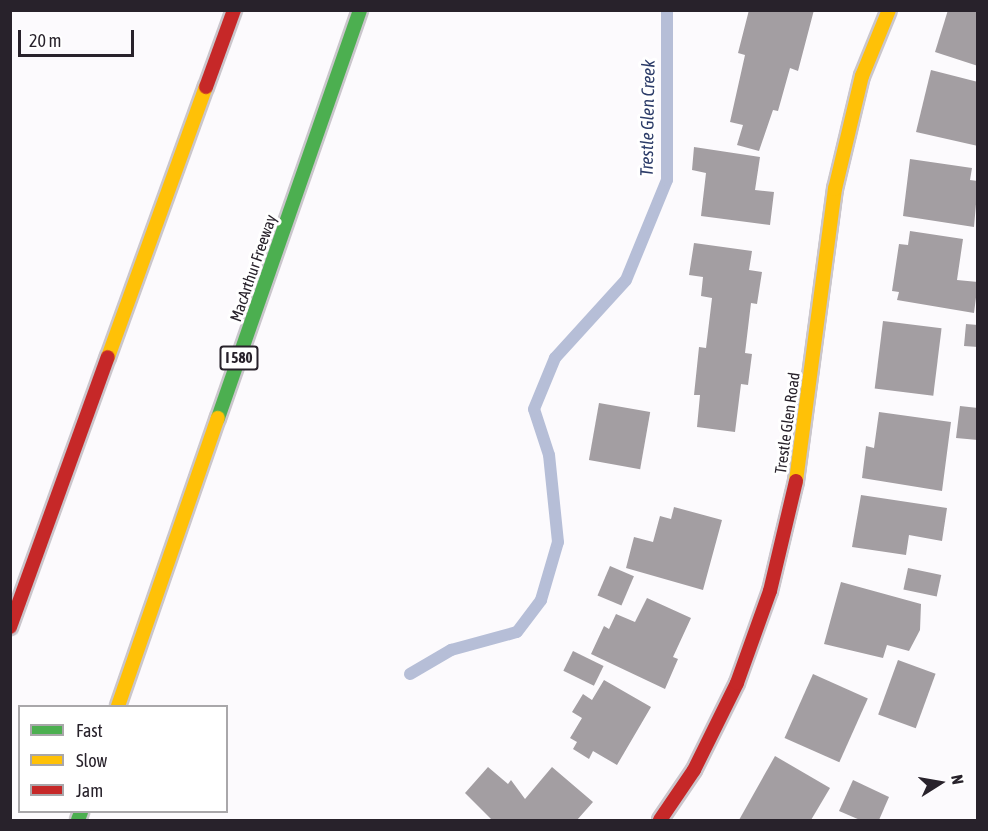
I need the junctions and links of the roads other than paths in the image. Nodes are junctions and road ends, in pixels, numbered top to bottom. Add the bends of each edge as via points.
1 (234, 10) edge
2 (360, 10) edge
3 (889, 10) edge
4 (10, 627) edge
5 (118, 705) edge
6 (660, 820) edge

1 - 4 main road
2 - 5 main road, MacArthur Freeway / I 580
3 - 6 main road, Trestle Glen Road via 862,76 835,189 796,482 770,591 737,683 694,770

